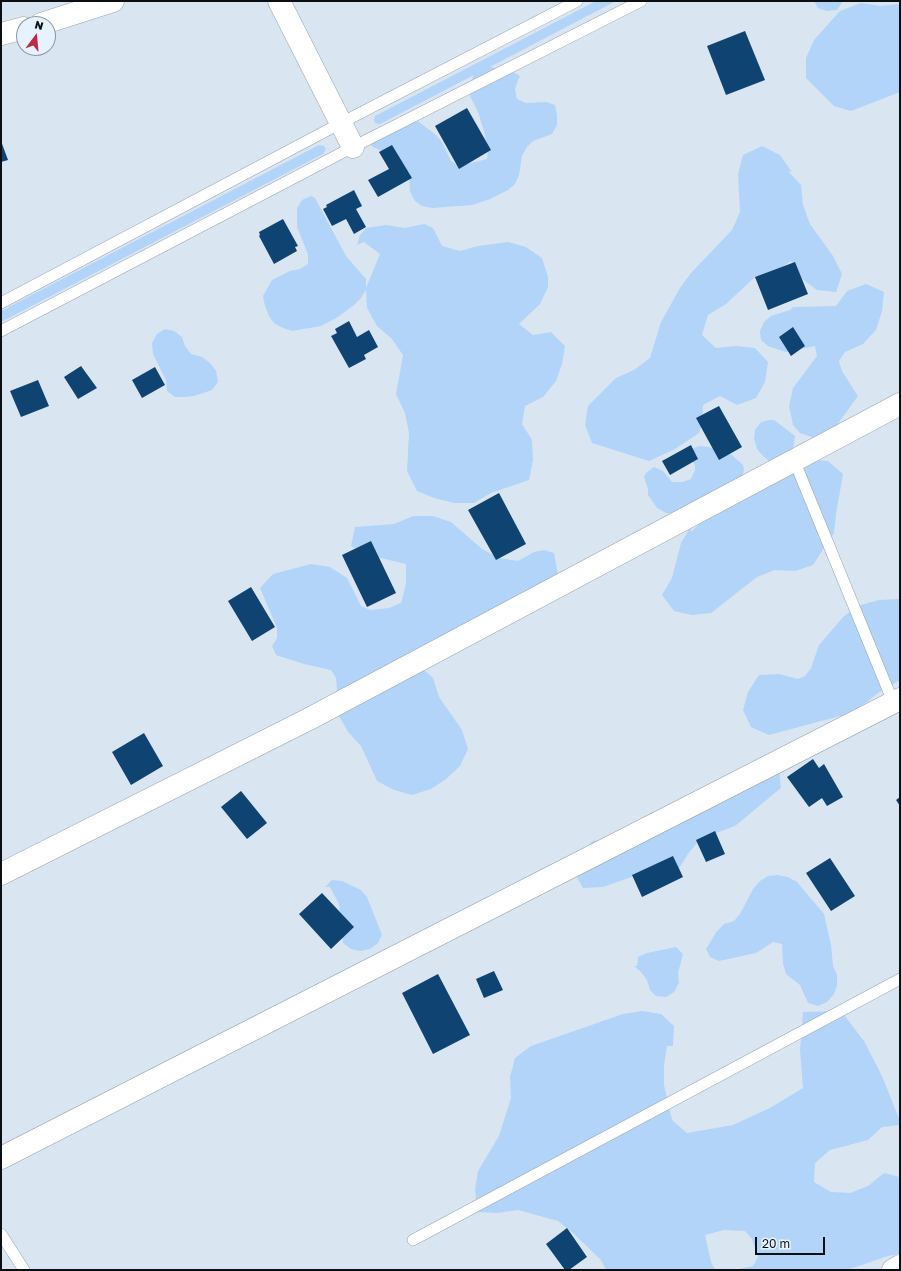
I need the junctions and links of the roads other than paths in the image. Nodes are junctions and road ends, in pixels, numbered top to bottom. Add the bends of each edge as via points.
1 (113, 1) edge
2 (279, 1) edge
3 (577, 1) edge
4 (642, 1) edge
5 (56, 19) edge
6 (16, 30) edge
7 (1, 34) edge
8 (341, 123) junction
9 (353, 147) junction
10 (1, 303) edge
11 (1, 331) edge
12 (900, 404) edge
13 (794, 460) junction
14 (897, 701) edge
15 (1, 874) edge
16 (900, 979) edge
17 (1, 1158) edge
18 (1, 1234) edge
19 (414, 1240) dead end
20 (900, 1266) edge
21 (24, 1270) edge
22 (893, 1270) edge

1 - 5 street
2 - 8 street
3 - 8 lane
4 - 9 lane
6 - 7 street
8 - 9 street
8 - 10 lane
9 - 11 lane
12 - 13 street
13 - 14 lane
13 - 15 street via 309,719
14 - 17 street
16 - 19 lane
18 - 21 lane
20 - 22 street

